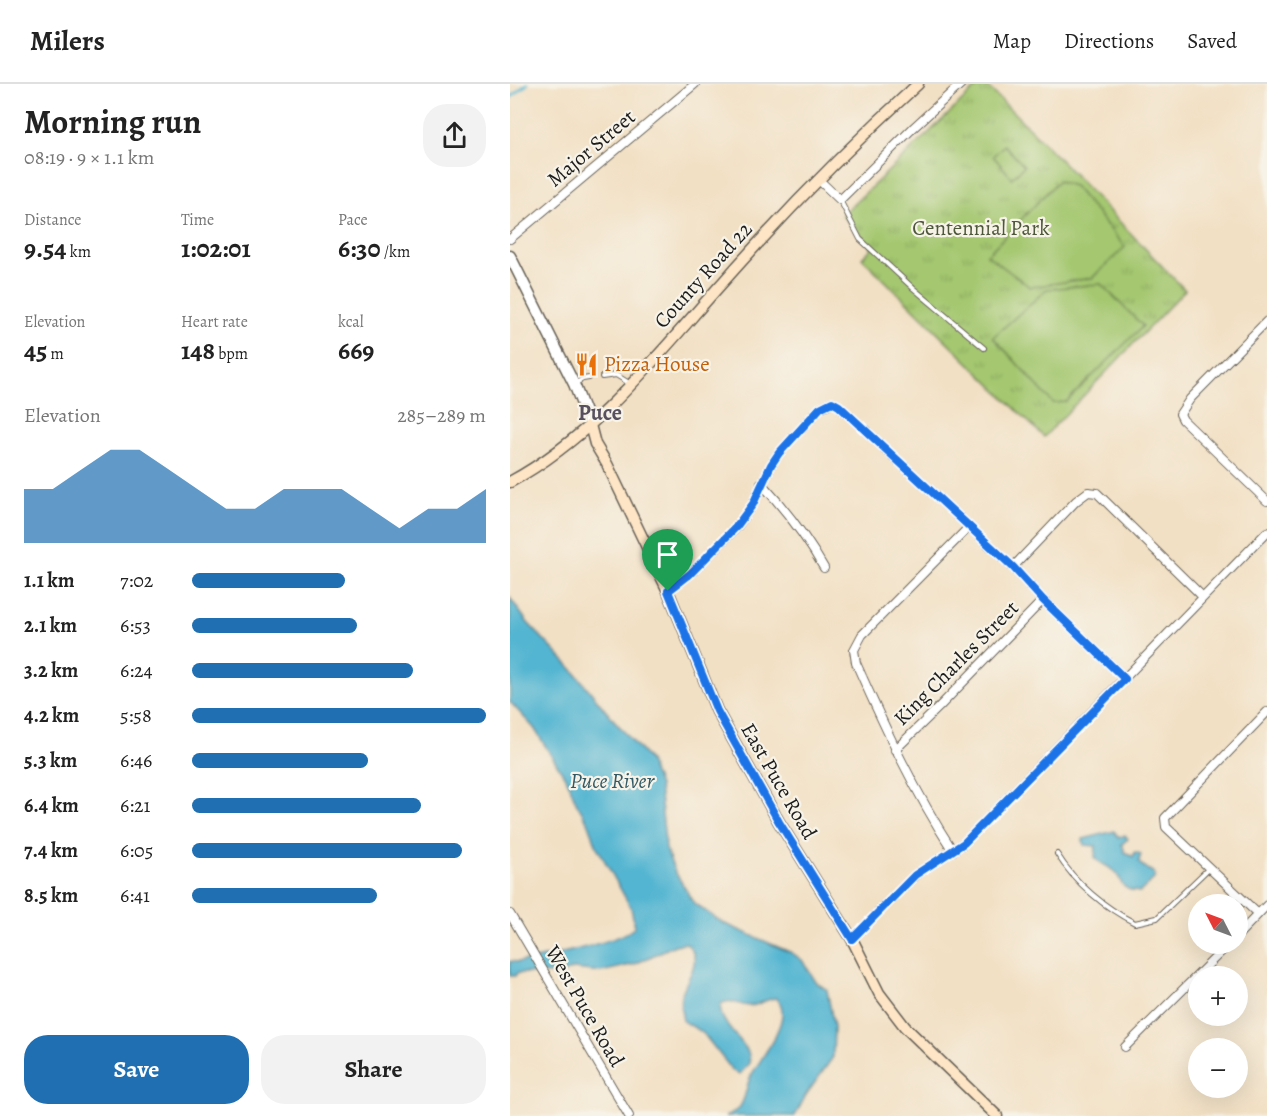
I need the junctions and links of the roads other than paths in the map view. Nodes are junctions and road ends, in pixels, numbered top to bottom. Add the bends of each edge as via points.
1 (695, 84) edge
2 (918, 84) edge
3 (961, 84) edge
4 (819, 180) junction
5 (840, 200) junction
6 (510, 239) edge
7 (510, 256) edge
8 (1267, 321) edge
9 (984, 348) dead end
10 (602, 377) dead end
11 (589, 378) dead end
12 (574, 384) junction
13 (630, 384) junction
14 (590, 425) junction
15 (510, 482) edge
16 (762, 483) junction
17 (1267, 501) edge
18 (969, 527) junction
19 (1267, 532) edge
20 (1013, 567) junction
21 (824, 568) dead end
22 (668, 591) junction
23 (1203, 597) junction
24 (1043, 600) junction
25 (1125, 679) junction
26 (1267, 712) edge
27 (895, 750) junction
28 (953, 851) junction
29 (1057, 854) dead end
30 (1208, 868) junction
31 (1267, 905) edge
32 (510, 914) edge
33 (1258, 914) junction
34 (1248, 924) edge
35 (852, 939) junction
36 (1219, 954) edge
37 (1125, 1047) dead end
38 (629, 1116) edge
39 (997, 1116) edge

1 - 6 street, Major Street
2 - 4 main road, County Road 22
3 - 5 street
4 - 5 street
4 - 13 main road, County Road 22
5 - 9 lane via 860,239
7 - 12 street
8 - 17 street via 1180,414
10 - 13 lane via 616,375
11 - 12 lane
12 - 14 street
13 - 14 main road, County Road 22
14 - 15 main road, County Road 22
14 - 22 main road, East Puce Road via 595,444
16 - 18 street via 779,453 820,408 832,402
16 - 21 street
16 - 22 street via 736,527
18 - 20 street
18 - 27 street via 857,642 854,650 856,663
19 - 23 street
20 - 23 street via 1076,501 1088,492 1097,493
20 - 24 street
22 - 35 main road, East Puce Road via 717,711 785,832
23 - 25 street
24 - 25 street
24 - 27 street, King Charles Street
25 - 28 street
26 - 30 street via 1165,818 1166,827
27 - 28 street
28 - 35 street via 915,875
29 - 30 lane via 1103,903 1135,923 1157,918
30 - 33 street
31 - 33 street
32 - 38 street, West Puce Road
33 - 34 street
35 - 39 main road, East Puce Road via 890,1009
36 - 37 street

